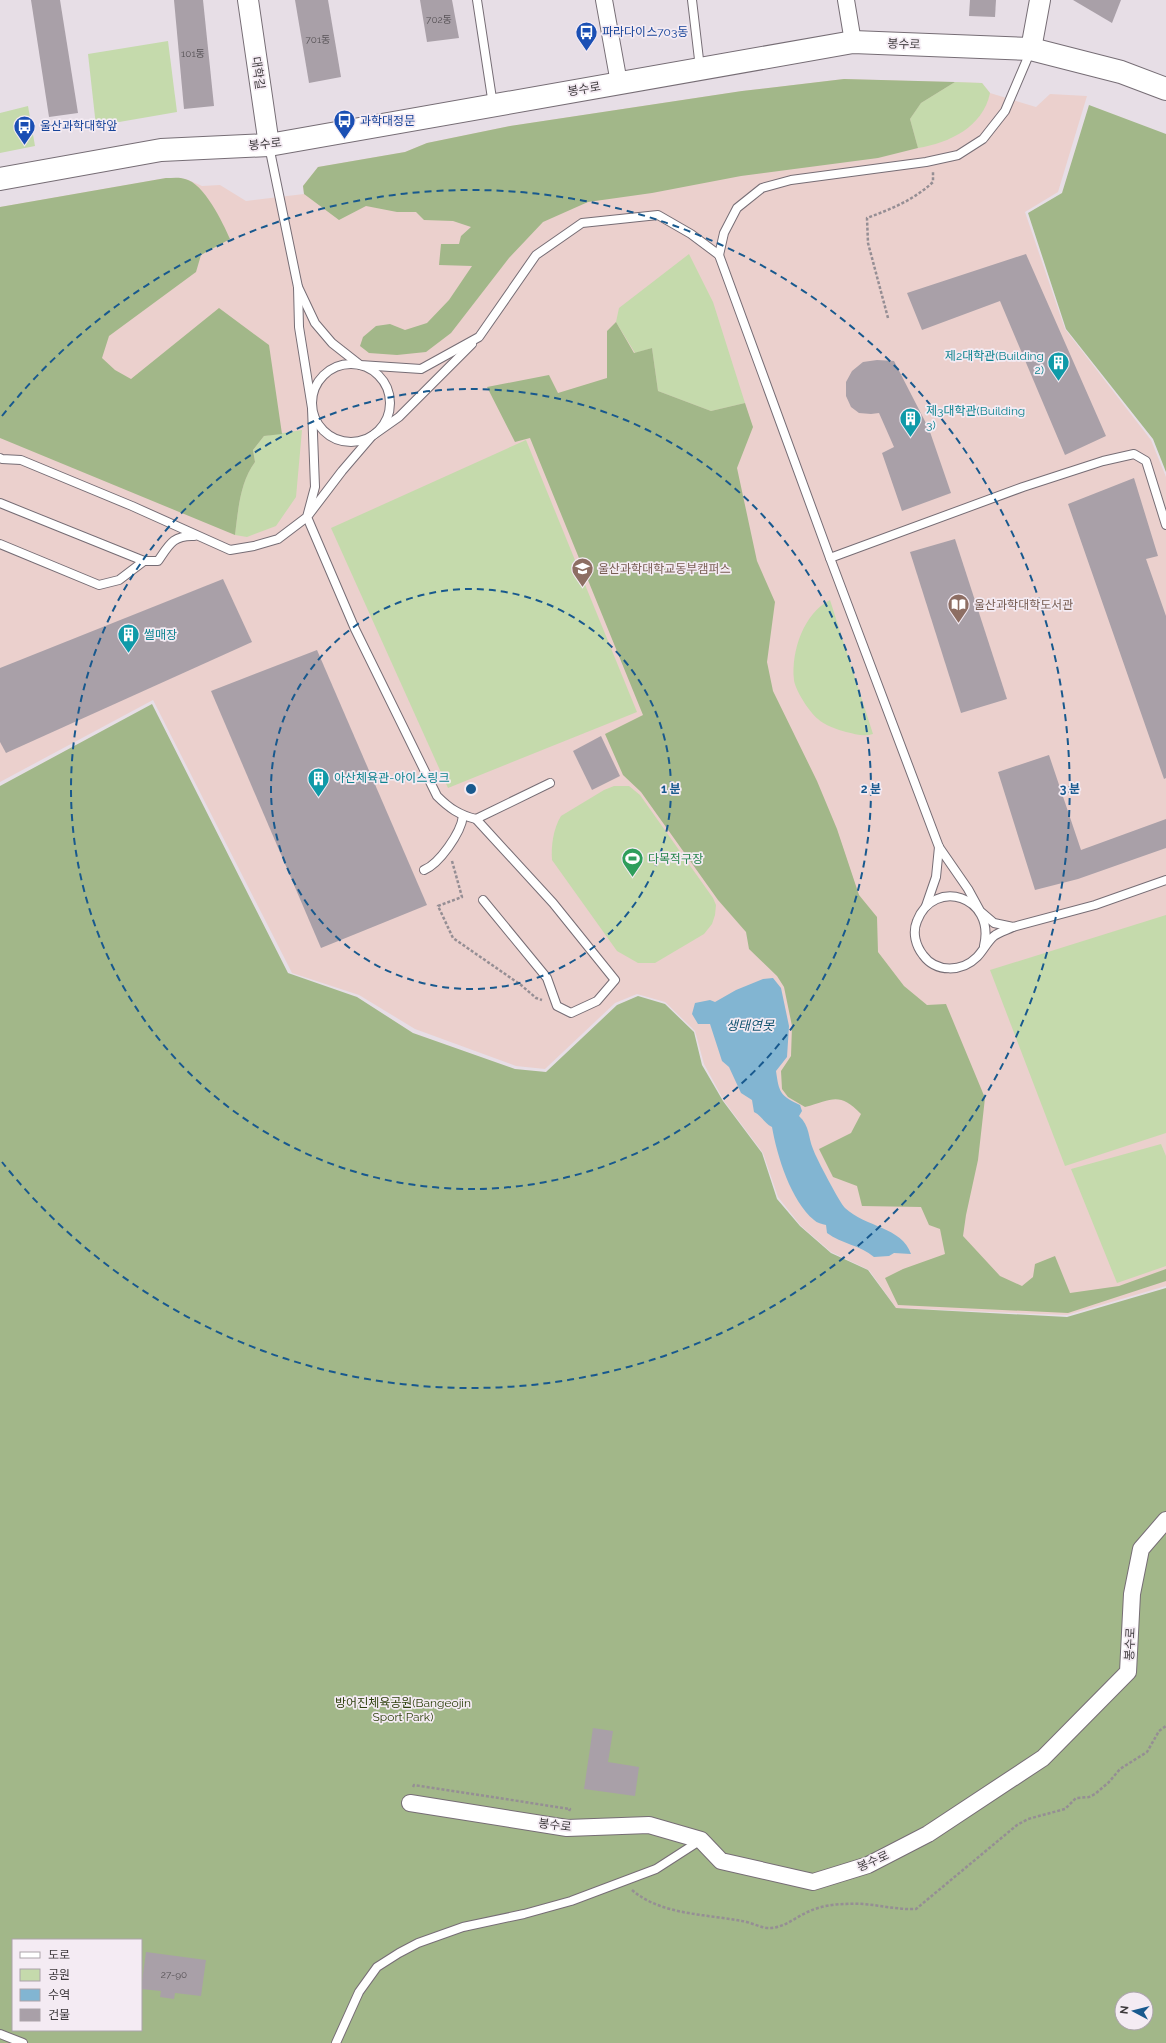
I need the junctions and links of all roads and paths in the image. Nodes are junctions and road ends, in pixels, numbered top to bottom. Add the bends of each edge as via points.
1 (248, 0) edge
2 (477, 0) edge
3 (604, 0) edge
4 (692, 0) edge
5 (846, 0) edge
6 (1040, 0) edge
7 (852, 42) junction
8 (1032, 49) junction
9 (700, 69) junction
10 (618, 83) junction
11 (1166, 89) edge
12 (493, 105) junction
13 (269, 145) junction
14 (933, 160) junction
15 (0, 179) edge
16 (719, 255) junction
17 (298, 287) junction
18 (888, 318) dead end
19 (479, 337) junction
20 (360, 366) junction
21 (312, 408) junction
22 (372, 436) junction
23 (1, 460) edge
24 (0, 503) edge
25 (307, 517) junction
26 (1166, 525) edge
27 (201, 537) junction
28 (0, 544) edge
29 (830, 558) junction
30 (144, 561) junction
31 (550, 783) dead end
32 (463, 816) junction
33 (476, 819) junction
34 (939, 847) junction
35 (445, 852) junction
36 (424, 870) dead end
37 (1166, 880) edge
38 (483, 900) dead end
39 (926, 906) junction
40 (980, 910) junction
41 (1013, 927) junction
42 (984, 946) junction
43 (558, 1006) junction
44 (1166, 1520) edge
45 (410, 1803) dead end
46 (701, 1840) junction
47 (0, 2034) edge
48 (23, 2043) edge
49 (336, 2043) edge

1 - 13 street, 대학길
2 - 12 lane
3 - 10 street
4 - 9 lane
5 - 7 street
6 - 8 street
7 - 8 main road, 봉수로
7 - 9 main road, 봉수로
8 - 11 main road, 봉수로 via 1121,72
8 - 14 lane via 1005,111 983,139 958,155
9 - 10 main road, 봉수로
10 - 12 main road, 봉수로
12 - 13 main road, 봉수로
13 - 15 main road, 봉수로 via 161,150
13 - 17 lane
14 - 16 lane via 791,180 762,188 737,208 724,233
14 - 18 path via 933,182 898,206 867,218 868,243
16 - 19 lane via 691,234 658,215 582,223 536,255
16 - 29 lane
17 - 20 lane via 315,323 332,343
17 - 21 lane via 299,327
19 - 20 lane via 421,369
19 - 22 lane via 399,417
20 - 21 lane via 348,364 326,373 313,395
20 - 22 lane via 372,371 382,380 388,391 388,416 381,428
21 - 22 lane via 316,421 334,438 347,442 360,441
21 - 25 lane via 315,487
22 - 25 lane
23 - 27 lane via 21,460
24 - 30 lane
25 - 27 lane via 278,539 254,546 230,550
25 - 32 lane via 355,629 437,796 454,812
26 - 29 lane via 1150,469 1146,461 1134,454 1103,461 1023,487
27 - 30 lane via 182,536 170,543 158,561
28 - 30 lane via 99,585 119,580
29 - 34 lane
31 - 33 lane
32 - 33 lane
32 - 35 lane via 460,827
33 - 43 lane via 553,903 615,980 597,1001 571,1013
34 - 39 lane via 936,877
34 - 40 lane
35 - 36 lane via 437,863
35 - 43 path via 451,857 462,898 438,906 453,938 536,998
37 - 41 lane via 1095,905
38 - 43 lane via 547,978
39 - 40 lane via 936,899 947,896 971,902
39 - 42 lane via 919,914 915,925 915,937 924,957 933,964 944,968 968,964 978,957
40 - 41 lane via 994,923
40 - 42 lane via 987,934
41 - 42 lane via 995,936
44 - 46 street, 봉수로 via 1141,1549 1132,1594 1128,1672 1043,1758 928,1834 868,1865 813,1882 721,1861
45 - 46 street, 봉수로 via 566,1828 649,1825
46 - 49 lane via 656,1869 585,1896 524,1914 462,1927 399,1953 377,1967 359,1992
47 - 48 lane

